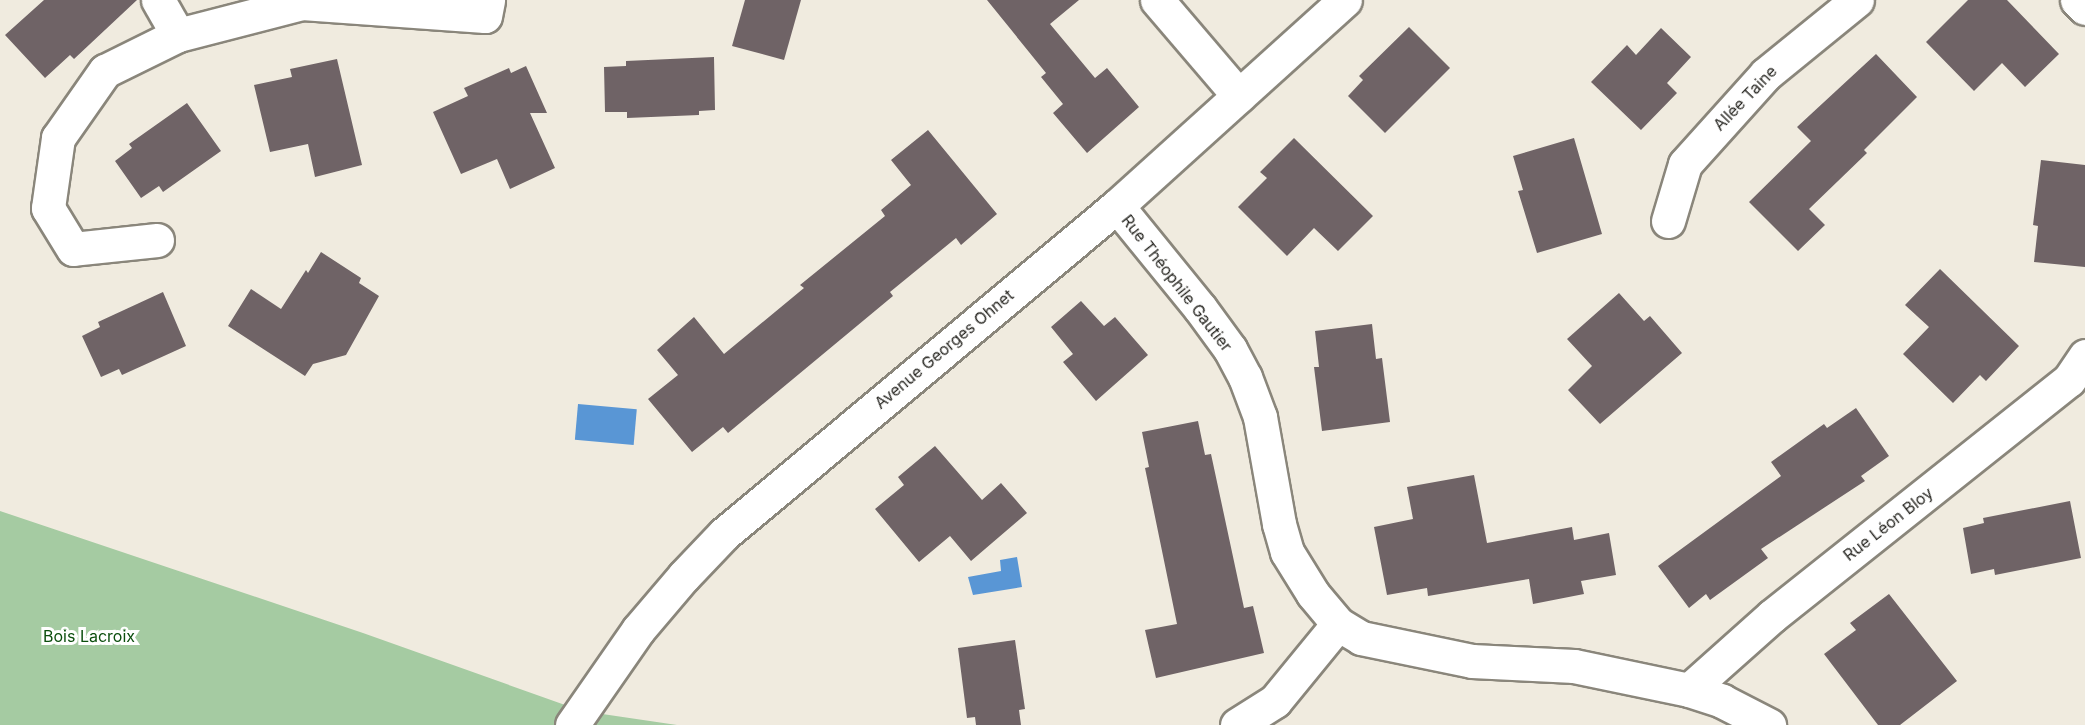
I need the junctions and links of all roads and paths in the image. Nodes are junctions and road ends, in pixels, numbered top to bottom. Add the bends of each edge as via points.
1 (158, 0) edge
2 (488, 0) edge
3 (1157, 0) edge
4 (1345, 0) edge
5 (1857, 0) edge
6 (2077, 0) edge
7 (2085, 8) edge
8 (178, 35) junction
9 (1239, 96) junction
10 (1116, 206) junction
11 (1668, 221) dead end
12 (157, 240) dead end
13 (2085, 356) edge
14 (1338, 624) junction
15 (1689, 690) junction
16 (572, 725) edge
17 (1237, 725) edge
18 (1769, 725) edge

1 - 8 street
2 - 8 street via 485,16 302,3
3 - 9 street
4 - 9 street, Avenue Georges Ohnet
5 - 11 street, Allée Taine via 1766,74 1684,164
6 - 7 street
8 - 12 street via 105,71 58,138 48,208 73,249
9 - 10 street, Avenue Georges Ohnet
10 - 14 street, Rue Théophile Gautier via 1200,308 1245,377 1260,417 1287,552 1312,594
10 - 16 street, Avenue Georges Ohnet via 724,534 638,630
13 - 15 street, Rue Léon Bloy via 2070,380 1772,616
14 - 15 street, Rue Théophile Gautier via 1361,638 1472,661 1574,666
14 - 17 street via 1275,701
15 - 18 street, Rue Théophile Gautier via 1722,701

